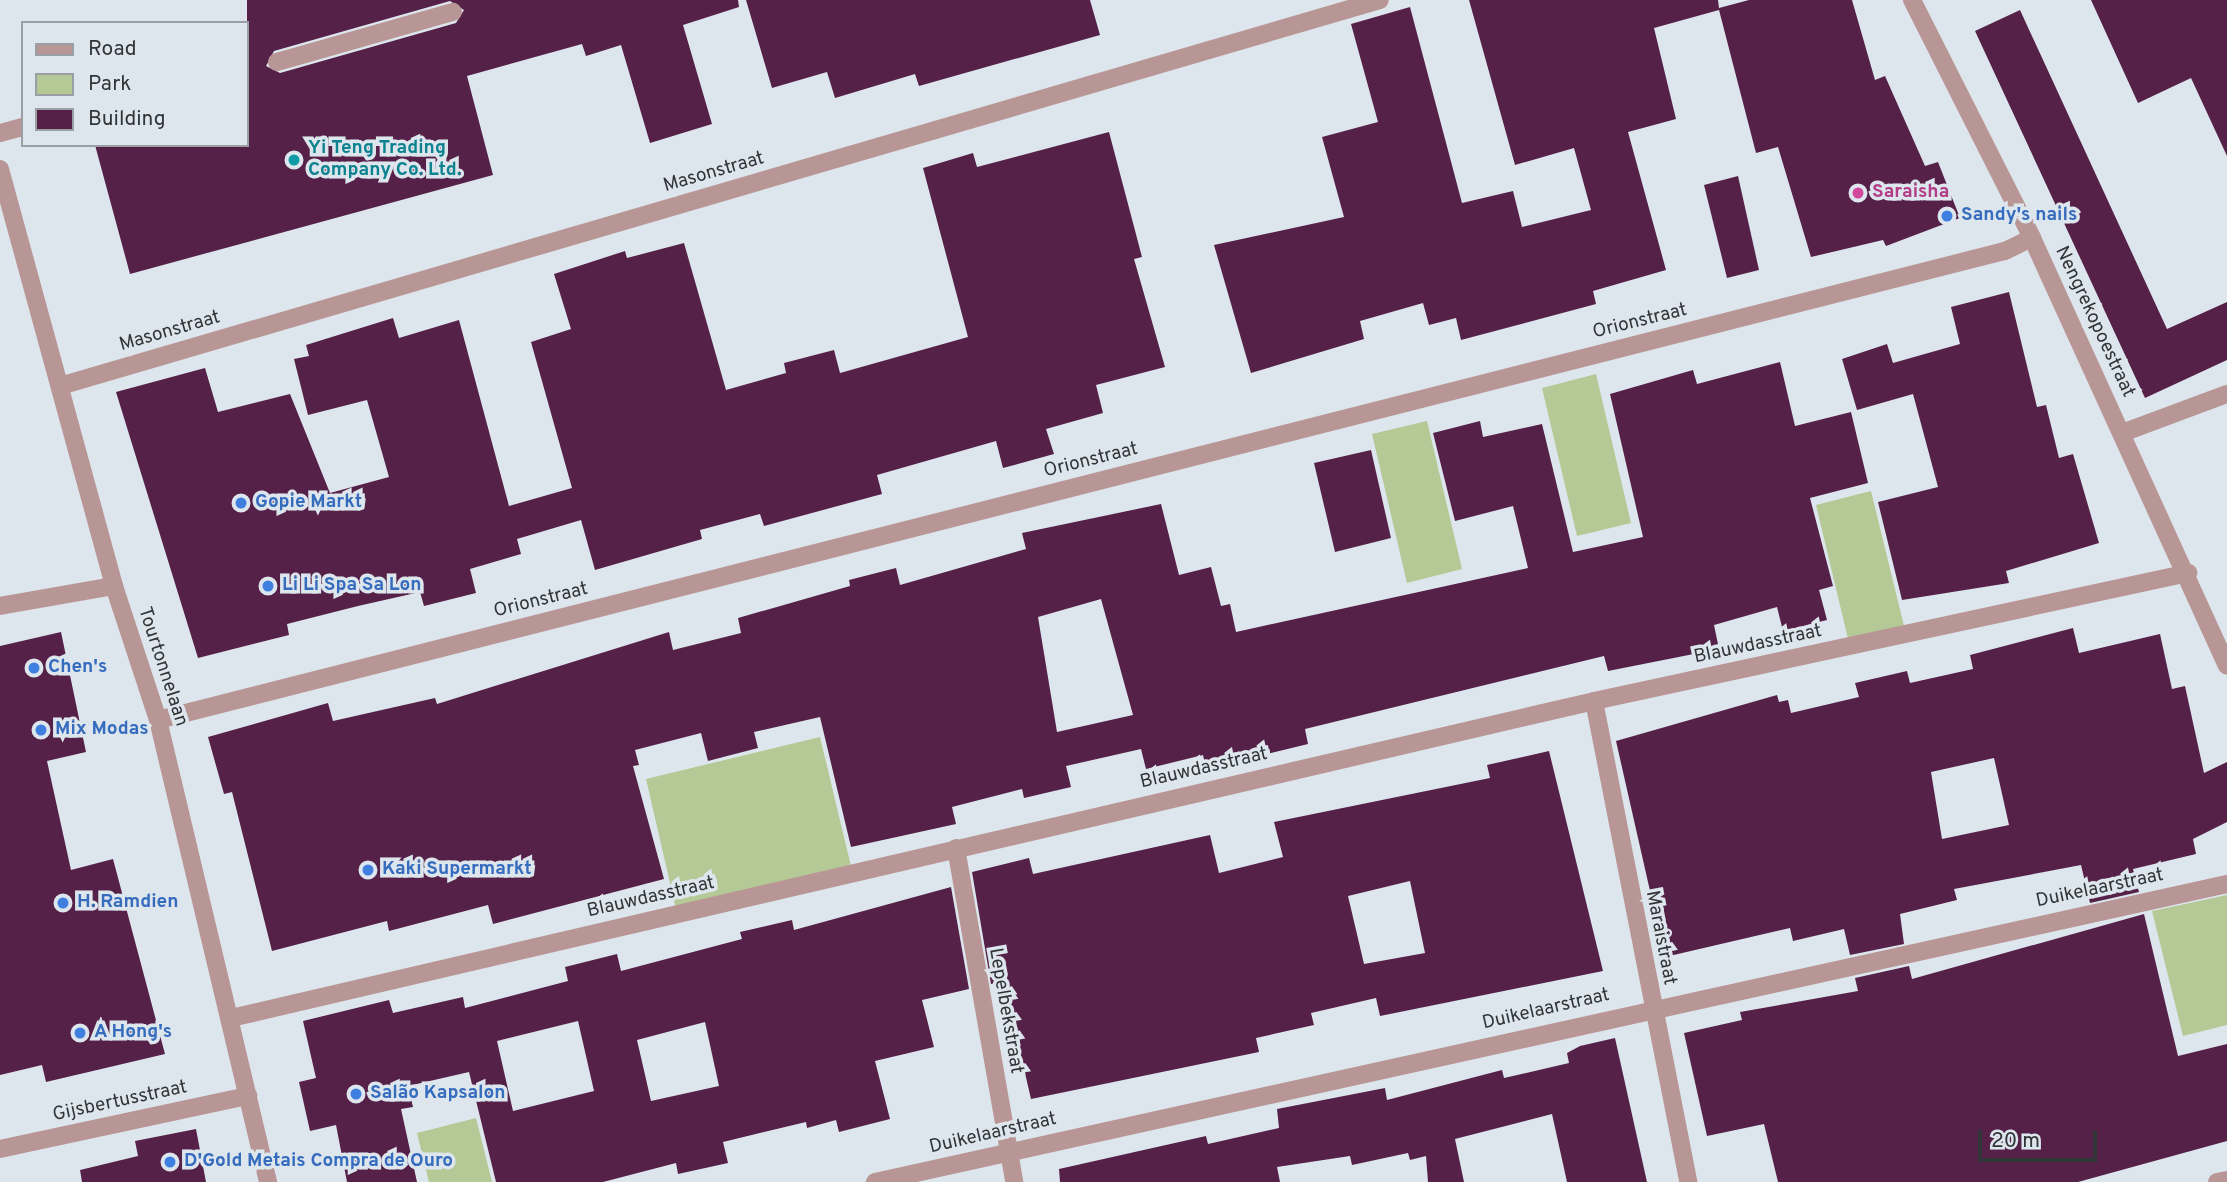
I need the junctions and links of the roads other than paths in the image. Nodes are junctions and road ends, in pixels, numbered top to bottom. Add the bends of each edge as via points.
1 (1380, 0) edge
2 (1912, 0) edge
3 (453, 12) dead end
4 (277, 62) dead end
5 (21, 128) edge
6 (0, 133) edge
7 (0, 169) edge
8 (2032, 238) junction
9 (60, 386) junction
10 (2227, 394) edge
11 (2122, 433) junction
12 (2188, 573) junction
13 (114, 586) junction
14 (0, 606) edge
15 (2227, 666) edge
16 (1594, 701) junction
17 (158, 720) junction
18 (956, 848) junction
19 (2227, 884) edge
20 (1652, 1008) junction
21 (231, 1018) junction
22 (248, 1096) junction
23 (0, 1149) edge
24 (1008, 1152) junction
25 (2227, 1180) edge
26 (268, 1182) edge
27 (875, 1182) edge
28 (1014, 1182) edge
29 (1688, 1182) edge
30 (2217, 1182) edge

1 - 9 street, Masonstraat
2 - 8 street, Nengrekopoestraat
3 - 4 street
5 - 6 street
7 - 9 street, Tourtonnelaan
8 - 11 street, Nengrekopoestraat
8 - 17 street, Orionstraat via 1978,258
9 - 13 street, Tourtonnelaan
10 - 11 street
11 - 12 street, Nengrekopoestraat
12 - 15 street, Nengrekopoestraat
12 - 16 street, Blauwdasstraat
13 - 14 street
13 - 17 street, Tourtonnelaan
16 - 18 street, Blauwdasstraat
16 - 20 street, Maraistraat
17 - 21 street, Tourtonnelaan
18 - 21 street, Blauwdasstraat
18 - 24 street, Lepelbekstraat
19 - 20 street, Duikelaarstraat
20 - 24 street, Duikelaarstraat
20 - 29 street, Maraistraat
21 - 22 street, Tourtonnelaan
22 - 23 street, Gijsbertusstraat
22 - 26 street, Tourtonnelaan
24 - 27 street, Duikelaarstraat
24 - 28 street, Lepelbekstraat
25 - 30 street

